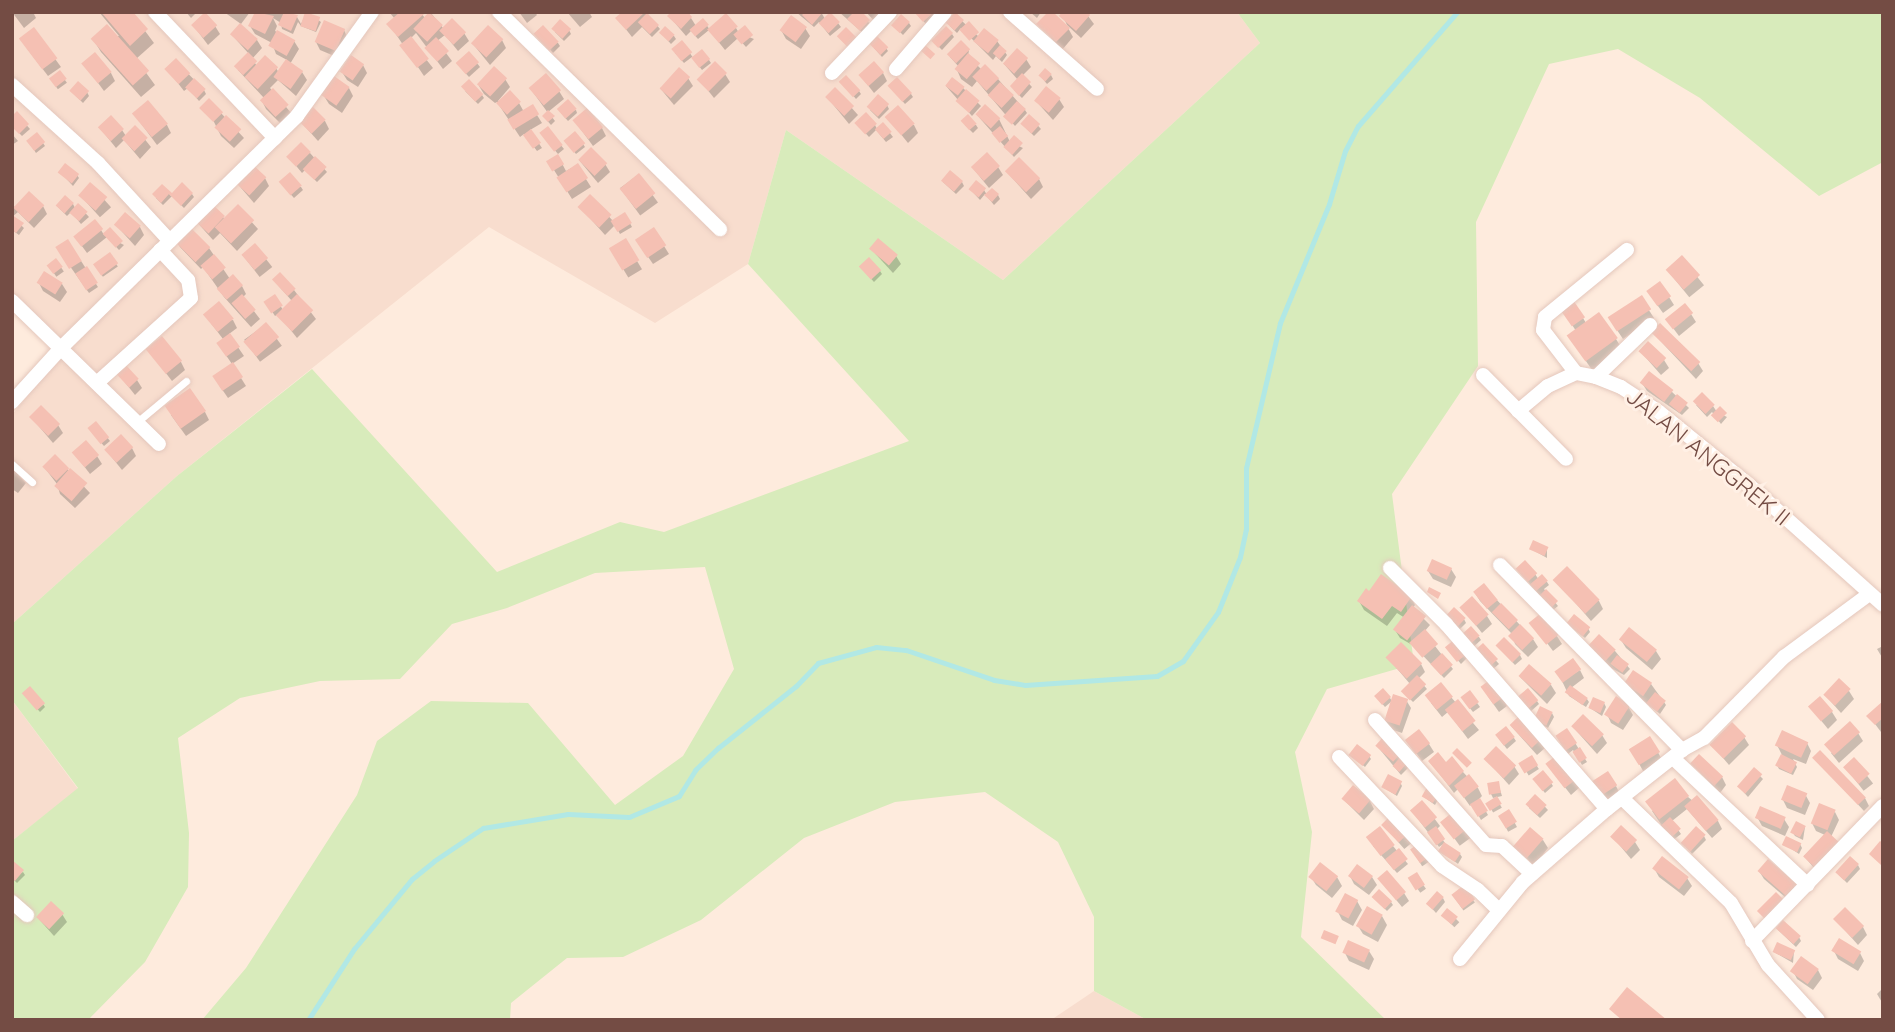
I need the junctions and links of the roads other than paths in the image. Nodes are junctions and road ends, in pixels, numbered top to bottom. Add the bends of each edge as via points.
1 (155, 12) edge
2 (372, 12) edge
3 (499, 12) edge
4 (890, 12) edge
5 (945, 12) edge
6 (1010, 12) edge
7 (896, 69) dead end
8 (832, 73) dead end
9 (12, 85) edge
10 (1097, 89) dead end
11 (275, 138) junction
12 (720, 229) dead end
13 (165, 245) junction
14 (1627, 250) dead end
15 (12, 301) edge
16 (1650, 325) dead end
17 (62, 347) junction
18 (1576, 373) junction
19 (1483, 374) dead end
20 (1596, 377) junction
21 (186, 381) dead end
22 (98, 382) junction
23 (12, 401) edge
24 (1517, 411) junction
25 (136, 422) junction
26 (159, 444) dead end
27 (1566, 459) dead end
28 (12, 464) edge
29 (32, 482) dead end
30 (1500, 565) dead end
31 (1390, 568) dead end
32 (1869, 594) junction
33 (1883, 605) edge
34 (1375, 720) dead end
35 (1678, 754) junction
36 (1339, 757) dead end
37 (1622, 798) junction
38 (1883, 806) edge
39 (1607, 809) junction
40 (1532, 874) junction
41 (1808, 885) junction
42 (12, 902) edge
43 (1499, 910) junction
44 (27, 915) dead end
45 (1752, 942) junction
46 (1460, 959) dead end
47 (1818, 1020) edge

1 - 11 street
2 - 11 street via 297,116
3 - 12 street
4 - 8 street
5 - 7 street
6 - 10 street
9 - 13 street via 98,163
11 - 13 street
13 - 17 street
13 - 22 street via 188,280 191,298
14 - 18 street via 1545,317 1543,330
15 - 17 street
16 - 20 street
17 - 22 street
17 - 23 street
18 - 20 street, JALAN ANGGREK II
18 - 24 street via 1548,386
19 - 24 street
20 - 32 street, JALAN ANGGREK II via 1659,412 1751,486
21 - 25 lane
22 - 25 street
24 - 27 street
25 - 26 street
28 - 29 lane
30 - 35 street
31 - 39 street via 1446,624
32 - 33 street, JALAN ANGGREK II
32 - 35 street via 1784,657 1704,738
34 - 40 street via 1486,845 1502,846
35 - 37 street
35 - 41 street
36 - 43 street via 1442,866
37 - 39 street
37 - 45 street via 1731,903
38 - 41 street
39 - 40 street
40 - 43 street
41 - 45 street
42 - 44 street
43 - 46 street
45 - 47 street

